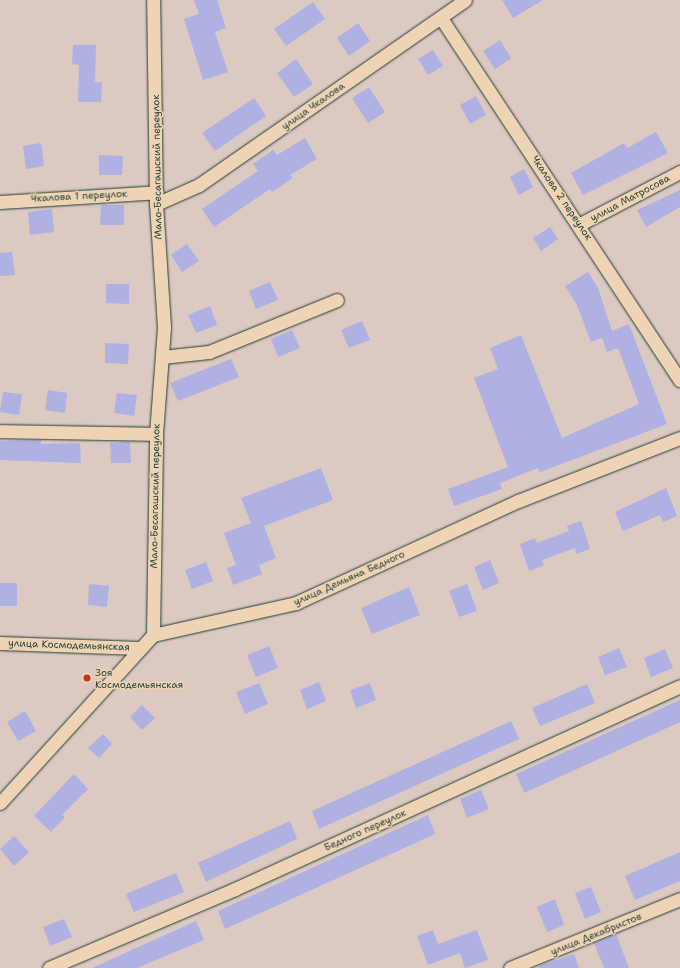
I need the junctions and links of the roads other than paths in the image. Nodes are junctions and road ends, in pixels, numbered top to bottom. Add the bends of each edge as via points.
1 (153, 0) edge
2 (465, 0) edge
3 (441, 18) junction
4 (680, 172) edge
5 (156, 198) junction
6 (0, 202) edge
7 (580, 224) junction
8 (337, 300) dead end
9 (162, 357) junction
10 (680, 380) edge
11 (0, 431) edge
12 (156, 434) junction
13 (680, 438) edge
14 (153, 635) junction
15 (0, 643) edge
16 (139, 648) junction
17 (680, 686) edge
18 (0, 802) edge
19 (680, 899) edge
20 (48, 968) edge
21 (510, 968) edge

1 - 5 street, Мало-Бесагашский переулок
2 - 3 street, улица Чкалова
3 - 5 street, улица Чкалова via 199,185
3 - 7 street, Чкалова 2 переулок
4 - 7 street, улица Матросова
5 - 6 street, Чкалова 1 переулок
5 - 9 street, Мало-Бесагашский переулок via 164,327
7 - 10 street, Чкалова 2 переулок
8 - 9 street via 209,352
9 - 12 street, Мало-Бесагашский переулок
11 - 12 street
12 - 14 street, Мало-Бесагашский переулок
13 - 14 street, улица Демьяна Бедного via 518,500 296,603
14 - 16 street
15 - 16 street, улица Космодемьянская
16 - 18 street
17 - 20 street, Бедного переулок via 242,886
19 - 21 street, улица Декабристов

